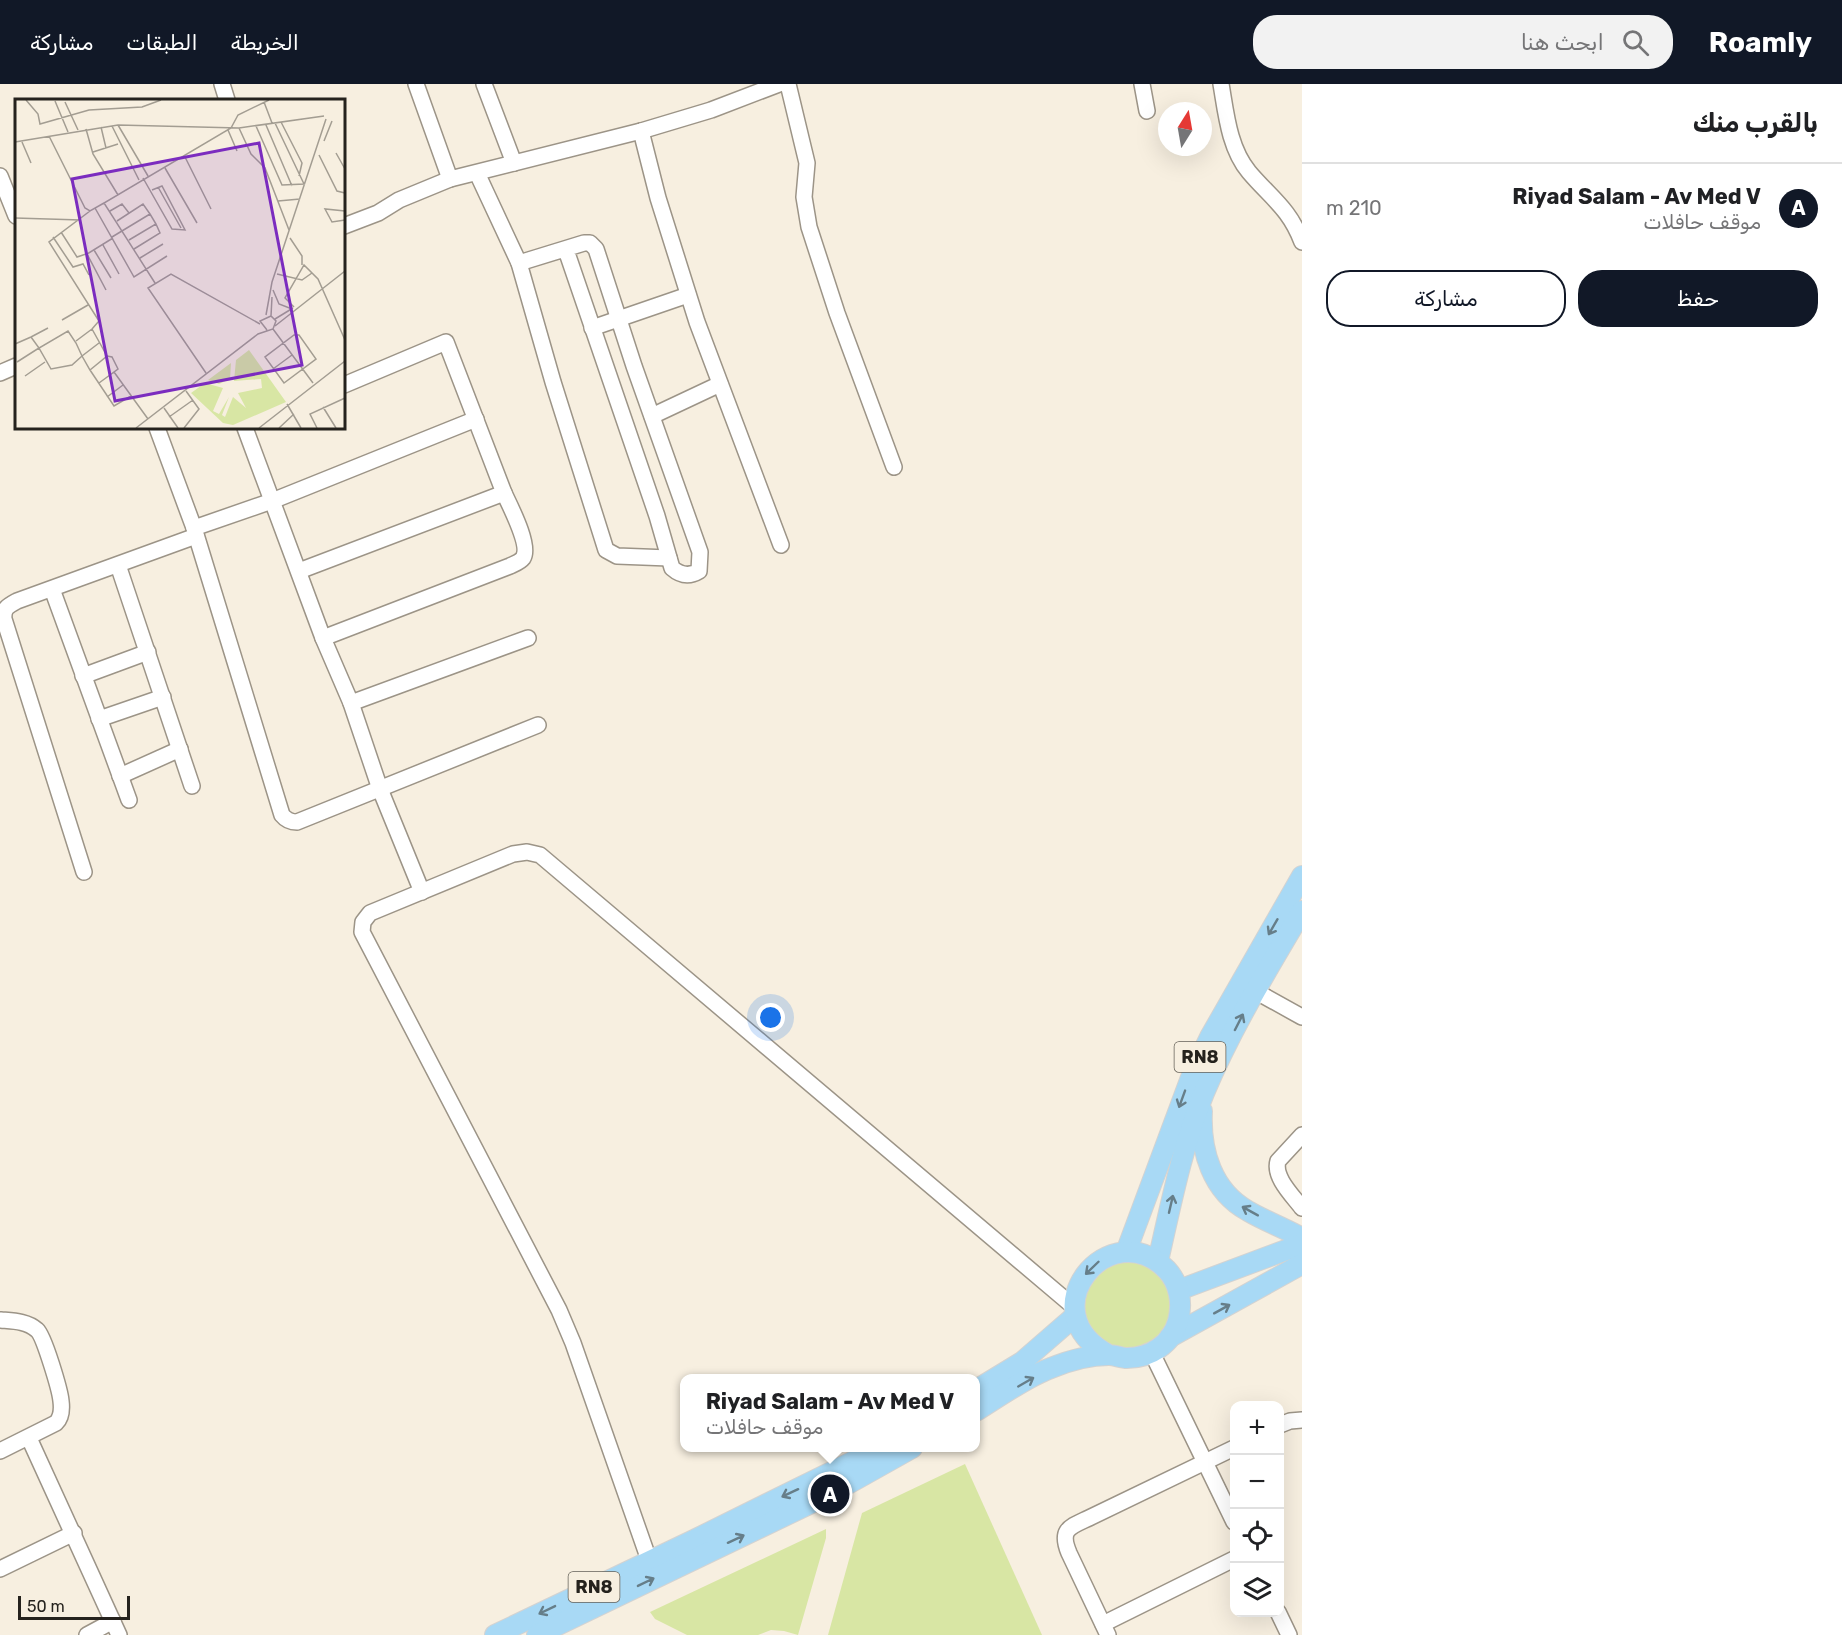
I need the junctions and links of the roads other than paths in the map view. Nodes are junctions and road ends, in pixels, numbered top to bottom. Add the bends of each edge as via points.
1 (222, 84) edge
2 (416, 84) edge
3 (484, 84) edge
4 (779, 84) edge
5 (788, 84) edge
6 (1142, 84) edge
7 (1221, 84) edge
8 (228, 99) edge
9 (1148, 111) dead end
10 (641, 131) junction
11 (514, 163) junction
12 (477, 173) junction
13 (0, 176) edge
14 (450, 180) junction
15 (15, 214) edge
16 (345, 226) edge
17 (1302, 242) edge
18 (566, 250) junction
19 (519, 263) junction
20 (688, 295) junction
21 (619, 318) junction
22 (592, 328) junction
23 (720, 384) junction
24 (345, 385) edge
25 (652, 416) junction
26 (476, 419) junction
27 (157, 429) edge
28 (245, 429) edge
29 (894, 467) dead end
30 (504, 493) junction
31 (273, 501) junction
32 (195, 532) junction
33 (781, 545) dead end
34 (669, 558) junction
35 (118, 565) junction
36 (299, 571) junction
37 (52, 589) junction
38 (17, 601) junction
39 (0, 607) edge
40 (323, 638) junction
41 (528, 638) dead end
42 (148, 652) junction
43 (83, 676) junction
44 (163, 698) junction
45 (351, 703) junction
46 (99, 719) junction
47 (538, 725) dead end
48 (180, 749) junction
49 (120, 776) junction
50 (192, 786) dead end
51 (380, 789) junction
52 (129, 800) dead end
53 (84, 872) dead end
54 (1302, 876) edge
55 (422, 892) junction
56 (1302, 911) edge
57 (1255, 991) junction
58 (1302, 1017) edge
59 (1203, 1094) junction
60 (1302, 1135) edge
61 (1302, 1208) edge
62 (1302, 1238) edge
63 (1302, 1244) edge
64 (1126, 1252) junction
65 (1158, 1261) junction
66 (1302, 1264) edge
67 (1179, 1290) junction
68 (1075, 1312) junction
69 (0, 1319) edge
70 (0, 1331) edge
71 (1170, 1337) junction
72 (1152, 1353) junction
73 (1109, 1355) junction
74 (980, 1387) edge
75 (980, 1408) edge
76 (1302, 1420) edge
77 (1284, 1423) edge
78 (29, 1438) junction
79 (1230, 1450) edge
80 (0, 1451) edge
81 (872, 1452) edge
82 (905, 1452) edge
83 (1206, 1463) junction
84 (1230, 1514) edge
85 (74, 1533) junction
86 (649, 1560) junction
87 (1230, 1561) edge
88 (0, 1569) edge
89 (1280, 1617) edge
90 (116, 1628) edge
91 (1106, 1630) edge
92 (87, 1635) edge
93 (495, 1635) edge
94 (537, 1635) edge
95 (1289, 1635) edge

1 - 8 street
2 - 14 street
3 - 11 street
4 - 10 street
5 - 29 street via 807,164 804,197 809,226
6 - 9 street
7 - 17 street via 1236,151 1248,171 1279,202
10 - 11 street
10 - 20 street
11 - 12 street
12 - 14 street
12 - 19 street
13 - 15 street
14 - 16 street
18 - 19 street
18 - 21 street via 584,243 593,245
18 - 22 street
19 - 34 street via 606,550 617,556
20 - 21 street
20 - 23 street
21 - 22 street
21 - 25 street
22 - 34 street
23 - 25 street
23 - 33 street
24 - 26 street via 446,342
25 - 34 street via 700,552 699,571 690,575 677,573
26 - 30 street
26 - 31 street
27 - 32 street
28 - 31 street
30 - 36 street
30 - 40 street via 526,550 522,559
31 - 32 street
31 - 36 street
32 - 35 street
32 - 51 street via 285,819 297,822
35 - 37 street
35 - 42 street
36 - 40 street
37 - 38 street
37 - 43 street
38 - 39 street
38 - 53 street via 5,609 4,619
40 - 45 street
41 - 45 street
42 - 43 street
42 - 44 street
43 - 46 street
44 - 46 street
44 - 48 street
45 - 51 street
46 - 49 street
47 - 51 street
48 - 49 street
48 - 50 street
49 - 52 street
51 - 55 street
54 -> 64 main road, RN8 via 1192,1072
55 - 68 street via 513,854 540,855
55 - 86 street via 370,913 362,932 559,1310
56 - 57 main road, RN8
57 - 58 street
59 -> 57 main road, RN8
62 -> 59 main road via 1247,1211 1226,1195 1208,1165 1201,1127
65 -> 59 main road, RN8 via 1182,1155
60 - 61 street via 1276,1166
63 - 67 main road
64 - 65 main road
64 -> 68 main road via 1106,1257 1089,1269 1078,1287
65 - 67 main road
71 -> 66 main road
67 - 71 main road via 1178,1323
68 - 73 main road via 1087,1340
68 - 74 main road via 1022,1362
69 - 70 street
69 - 78 street via 27,1324 39,1331 60,1394 62,1408 58,1421
71 - 72 main road
72 - 73 main road via 1138,1358
72 - 83 street
75 -> 73 main road via 1048,1369 1073,1360
76 - 77 street
78 - 80 street
78 - 85 street
79 - 83 street
81 -> 86 main road, RN8
94 -> 82 main road, RN8 via 830,1494
83 - 84 street
83 - 91 street via 1069,1528 1065,1534 1064,1542
85 - 88 street
85 - 90 street
86 -> 93 main road, RN8
87 - 91 street
89 - 95 street
90 - 92 street

